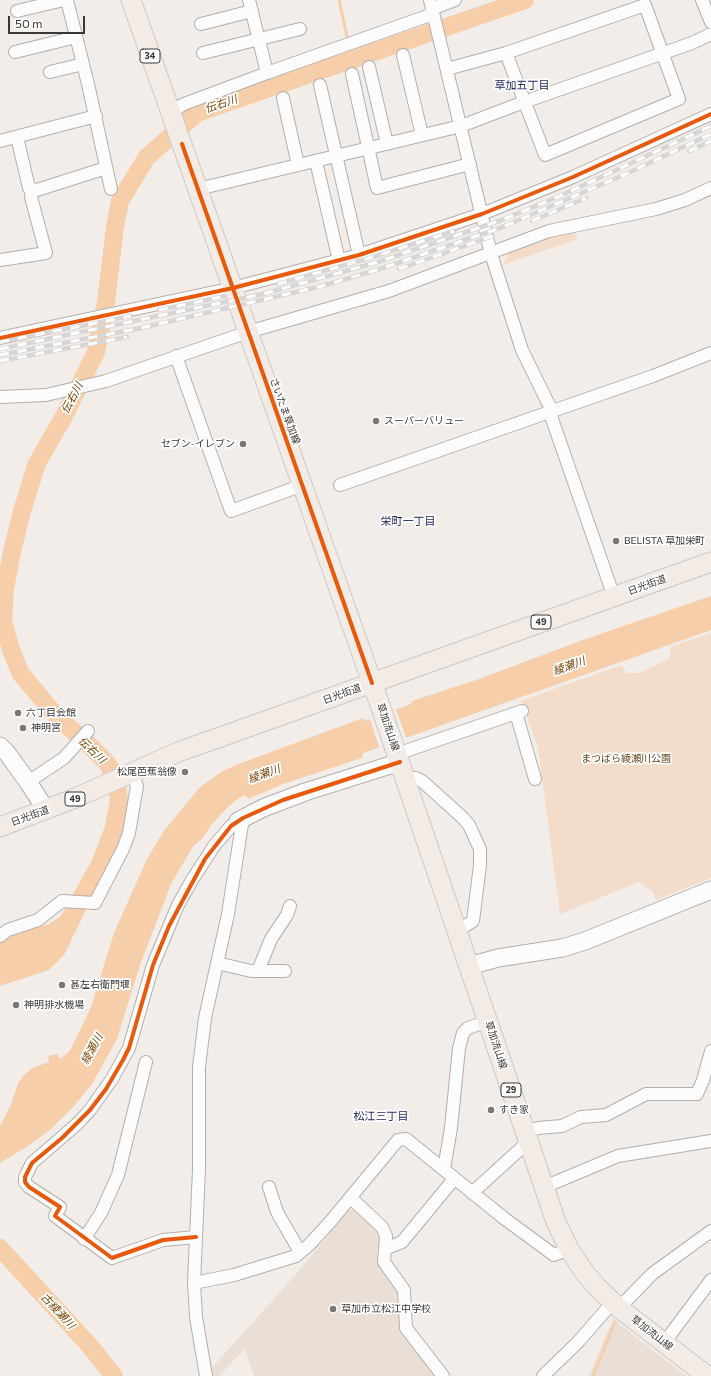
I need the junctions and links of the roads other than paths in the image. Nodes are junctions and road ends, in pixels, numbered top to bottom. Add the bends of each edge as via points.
1 (64, 0) edge
2 (67, 0) edge
3 (131, 0) edge
4 (455, 0) edge
5 (702, 0) edge
6 (250, 5) edge
7 (433, 10) edge
8 (17, 11) dead end
9 (711, 22) edge
10 (201, 24) dead end
11 (300, 29) dead end
12 (711, 34) edge
13 (76, 37) junction
14 (259, 39) junction
15 (14, 52) dead end
16 (203, 53) dead end
17 (506, 53) junction
18 (664, 53) junction
19 (404, 55) dead end
20 (83, 64) junction
21 (369, 67) dead end
22 (446, 69) junction
23 (50, 72) dead end
24 (267, 73) junction
25 (352, 74) dead end
26 (320, 85) dead end
27 (283, 98) dead end
28 (524, 102) junction
29 (171, 112) junction
30 (711, 114) edge
31 (96, 116) junction
32 (461, 126) junction
33 (422, 135) junction
34 (17, 137) junction
35 (0, 141) edge
36 (387, 144) junction
37 (368, 149) junction
38 (337, 156) junction
39 (316, 161) junction
40 (470, 164) junction
41 (298, 165) junction
42 (106, 168) junction
43 (711, 188) edge
44 (33, 189) junction
45 (198, 189) junction
46 (111, 190) dead end
47 (482, 214) junction
48 (491, 254) junction
49 (359, 255) junction
50 (0, 260) edge
51 (339, 261) junction
52 (233, 288) junction
53 (248, 332) junction
54 (0, 338) edge
55 (711, 353) edge
56 (176, 356) junction
57 (0, 397) edge
58 (552, 412) junction
59 (340, 485) dead end
60 (303, 486) junction
61 (711, 562) edge
62 (614, 596) junction
63 (372, 683) junction
64 (88, 731) dead end
65 (0, 746) edge
66 (400, 761) junction
67 (129, 775) junction
68 (535, 779) dead end
69 (28, 782) junction
70 (46, 810) junction
71 (241, 819) junction
72 (0, 827) edge
73 (711, 890) edge
74 (290, 906) dead end
75 (457, 931) junction
76 (0, 936) edge
77 (217, 963) junction
78 (469, 966) junction
79 (258, 971) junction
80 (285, 971) dead end
81 (488, 1022) junction
82 (711, 1052) edge
83 (146, 1062) dead end
84 (527, 1137) junction
85 (711, 1140) edge
86 (444, 1169) junction
87 (454, 1179) junction
88 (269, 1187) dead end
89 (544, 1187) junction
90 (472, 1193) junction
91 (351, 1198) junction
92 (711, 1231) edge
93 (196, 1238) junction
94 (84, 1239) junction
95 (385, 1249) junction
96 (569, 1249) junction
97 (300, 1252) junction
98 (711, 1280) edge
99 (194, 1283) junction
100 (616, 1305) junction
101 (664, 1343) junction
102 (206, 1376) edge
103 (443, 1376) edge
104 (543, 1376) edge
105 (707, 1376) edge

1 - 8 street
2 - 13 street
3 - 29 main road, さいたま草加線 / 34
4 - 7 street
5 - 9 street
6 - 10 street
6 - 14 street
7 - 22 street
7 - 24 street
11 - 14 street
12 - 18 street
13 - 15 street
13 - 20 street
14 - 16 street
14 - 24 street
17 - 18 street via 645,5
17 - 22 street
17 - 28 street
18 - 28 street
18 - 28 street via 679,99 545,154
19 - 33 street
20 - 23 street
20 - 31 street
21 - 36 street
22 - 32 street
24 - 29 street via 184,104
25 - 37 street
26 - 38 street
27 - 41 street
28 - 32 street
29 - 45 main road, さいたま草加線 / 34
30 - 47 street via 574,177
31 - 34 street
31 - 42 street
32 - 33 street
32 - 40 street
33 - 36 street
34 - 35 street
34 - 44 street via 29,188
36 - 37 street
37 - 38 street
37 - 40 street via 377,188
38 - 39 street
38 - 49 street
39 - 41 street
39 - 51 street
40 - 47 street
41 - 45 street
42 - 44 street via 37,190
42 - 46 street
43 - 48 street via 656,209 549,231
44 - 50 street via 31,197 46,253
45 - 52 main road, さいたま草加線 / 34
47 - 48 street
47 - 49 street
48 - 53 street via 389,291
48 - 58 street via 522,350
49 - 51 street
51 - 52 street
52 - 53 main road, さいたま草加線 / 34
52 - 54 street
53 - 56 street
53 - 60 main road, さいたま草加線 / 34
55 - 58 street
56 - 57 street via 94,384 64,391 46,395
56 - 60 street via 231,511
58 - 59 street
58 - 62 street
60 - 63 main road, さいたま草加線 / 34
61 - 62 main road, 日光街道 / 49
62 - 63 main road, 日光街道 / 49
63 - 66 main road, 草加流山線 / 29
63 - 67 main road, 日光街道 / 49 via 192,747
64 - 69 street via 64,758
65 - 69 street
66 - 68 street via 519,712
66 - 71 street via 305,792
66 - 75 main road, 草加流山線 / 29
66 - 75 street via 469,825 480,849 473,921
67 - 70 main road, 日光街道 / 49
67 - 76 street via 137,786 129,833 95,903 62,901 38,920 8,930
69 - 70 street
70 - 72 main road, 日光街道 / 49
71 - 77 street via 228,914
71 - 94 street via 231,826 205,858 178,905 153,965 129,1048 112,1079 77,1124 32,1163 25,1178 29,1187 60,1207 55,1216
73 - 78 street via 585,941
74 - 79 street via 288,915 271,939
75 - 78 main road, 草加流山線 / 29
77 - 79 street
77 - 93 street via 205,1018 199,1067
78 - 81 main road, 草加流山線 / 29
79 - 80 street
81 - 84 main road, 草加流山線 / 29
81 - 86 street via 468,1028 463,1034 459,1048
82 - 84 street via 697,1094 646,1094 606,1115 581,1117 562,1126 538,1128
83 - 94 street via 118,1175 101,1213
84 - 89 main road, 草加流山線 / 29
84 - 90 street
85 - 89 street via 618,1156
86 - 87 street
86 - 91 street via 406,1139 398,1140
87 - 90 street
87 - 95 street via 402,1242
88 - 97 street via 277,1212
89 - 96 main road, 草加流山線 / 29
90 - 96 street via 554,1255
91 - 95 street via 382,1227 386,1236
91 - 97 street via 320,1234
92 - 100 street via 652,1274
93 - 94 street via 163,1240 112,1258
93 - 99 street
95 - 103 street via 384,1262 404,1290 406,1328
96 - 100 main road, 草加流山線 / 29 via 585,1273
97 - 99 street via 296,1256 234,1275
98 - 101 street
99 - 102 street via 196,1317
100 - 101 main road, 草加流山線 / 29
100 - 104 street
101 - 105 main road, 草加流山線 / 29

